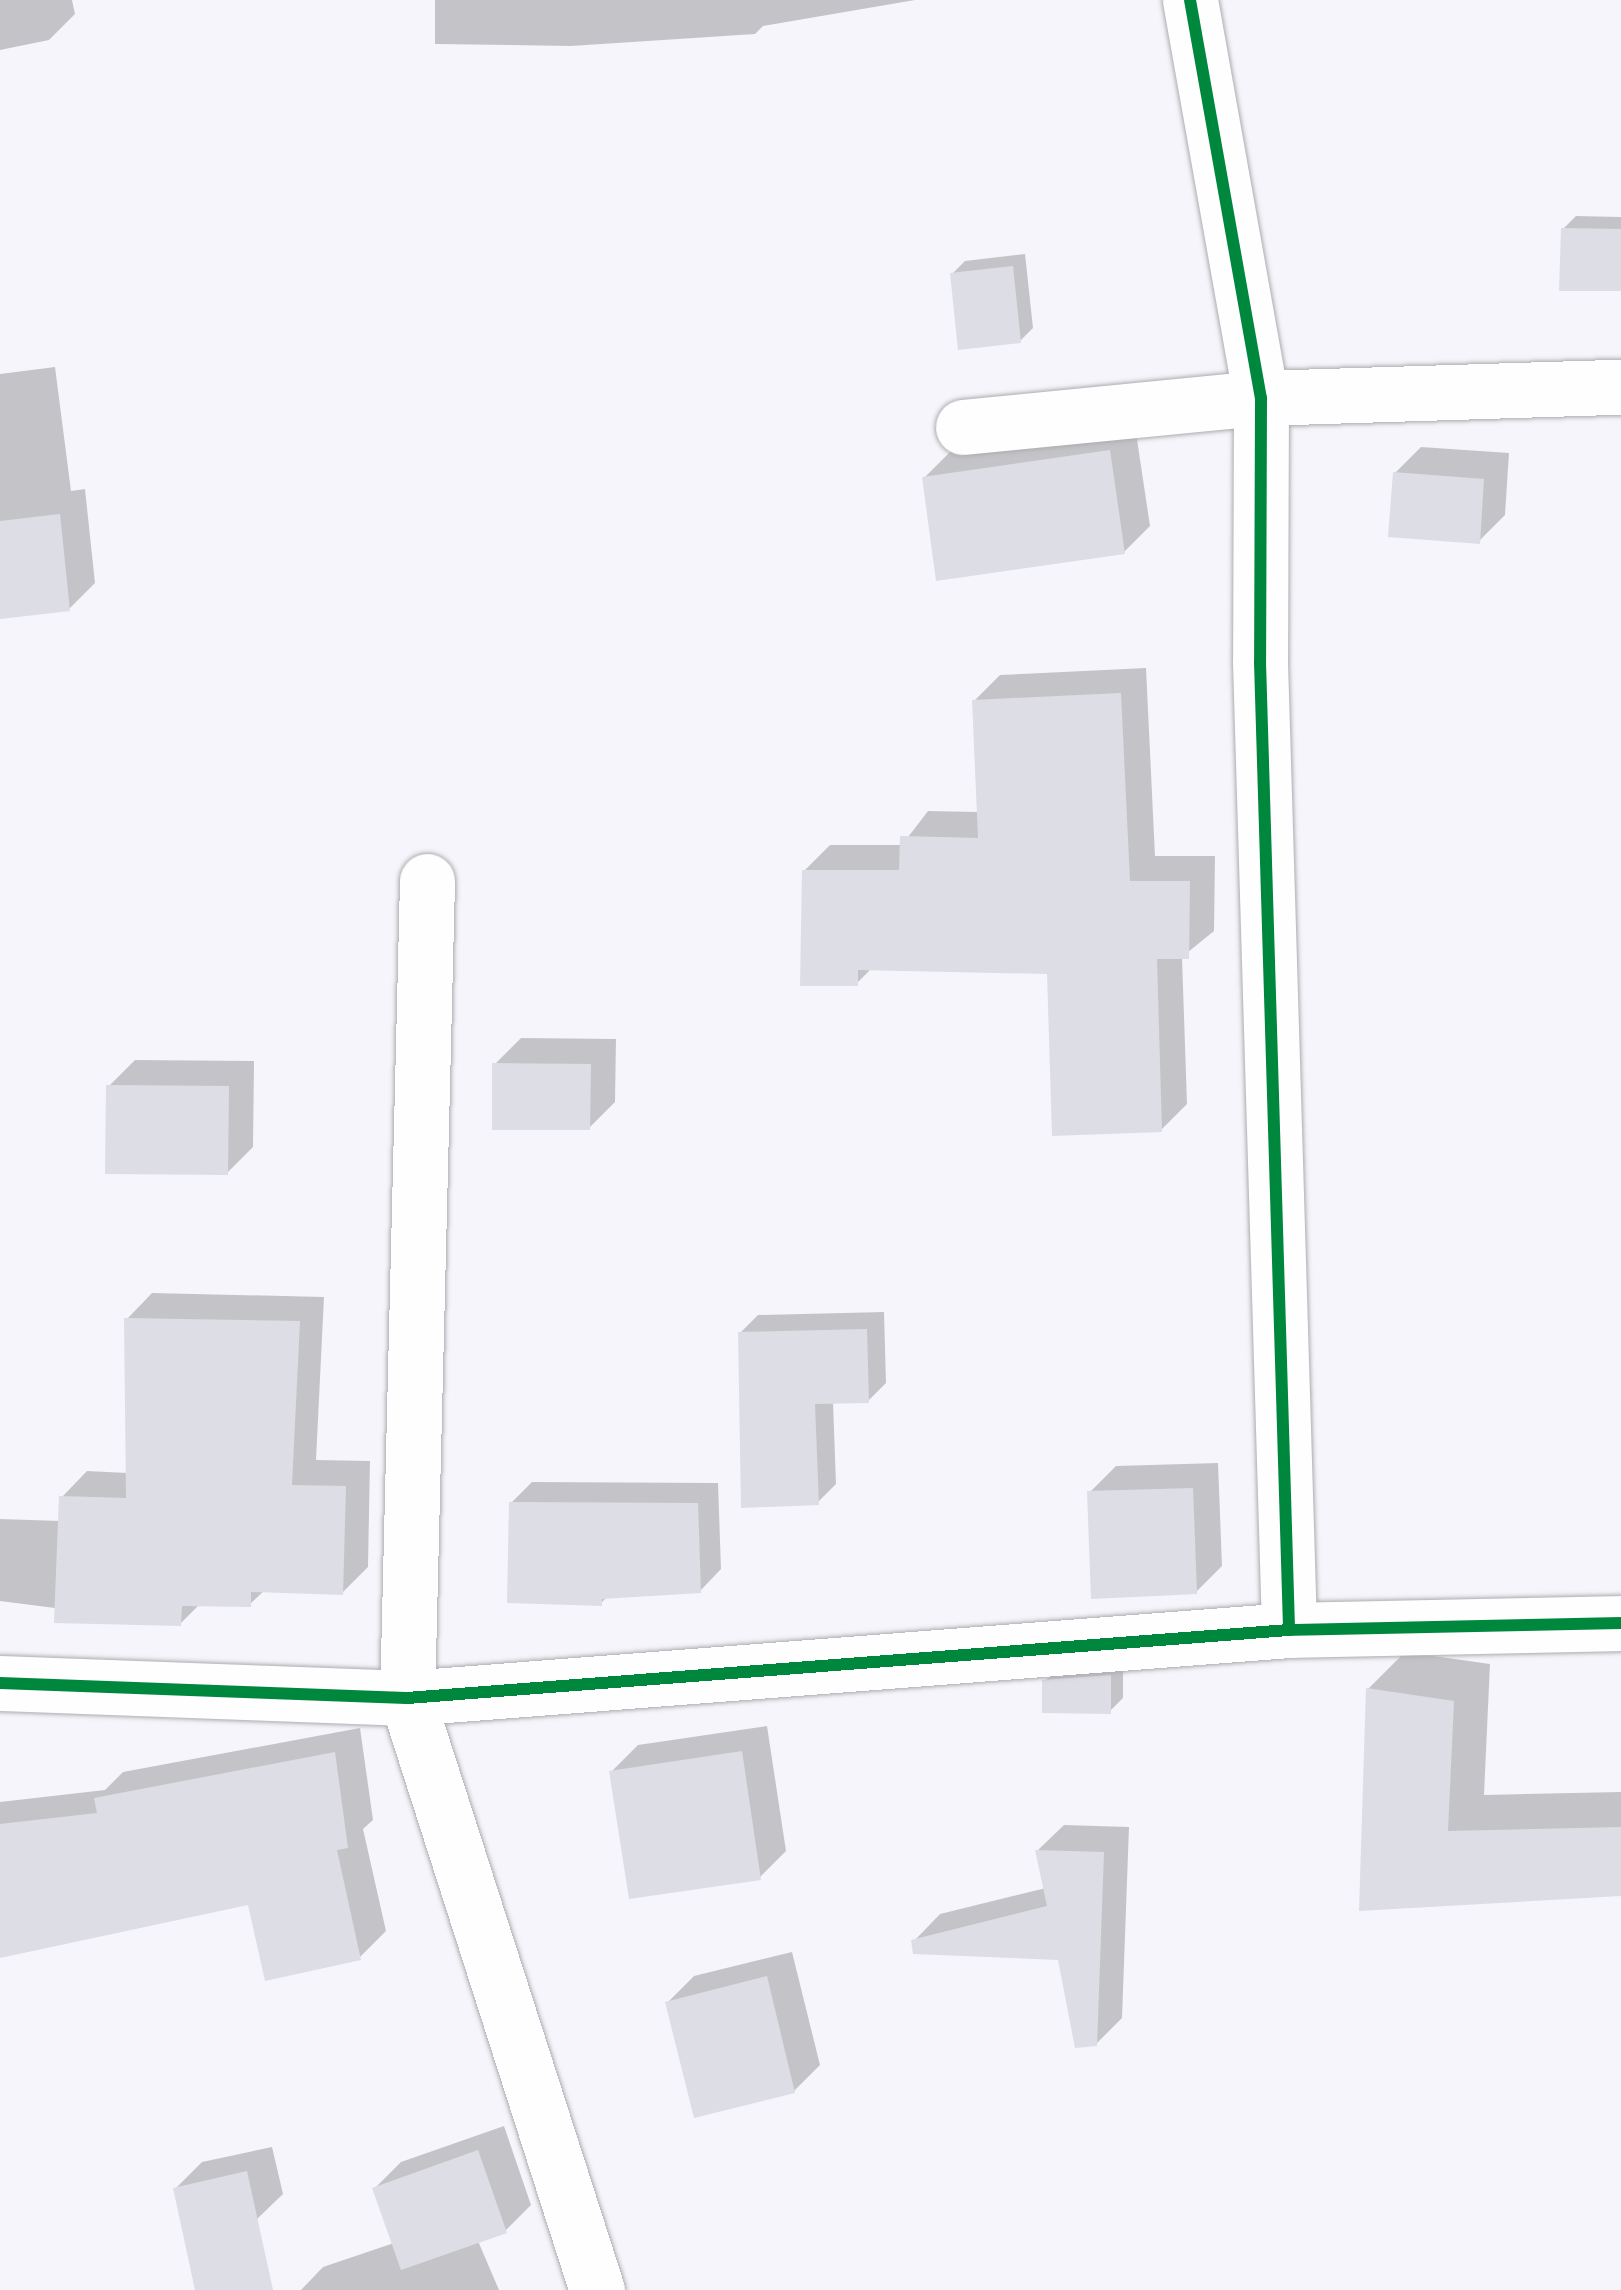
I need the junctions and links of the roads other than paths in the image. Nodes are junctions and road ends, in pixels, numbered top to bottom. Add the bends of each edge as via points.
1 (1190, 0) edge
2 (1621, 387) edge
3 (1262, 398) junction
4 (963, 427) dead end
5 (428, 880) dead end
6 (1621, 1623) edge
7 (1289, 1630) junction
8 (0, 1683) edge
9 (408, 1698) junction
10 (598, 2290) edge

1 - 3 street
2 - 3 street
3 - 4 street
3 - 7 street via 1260,662
5 - 9 street
6 - 7 street
7 - 9 street
8 - 9 street
9 - 10 street

